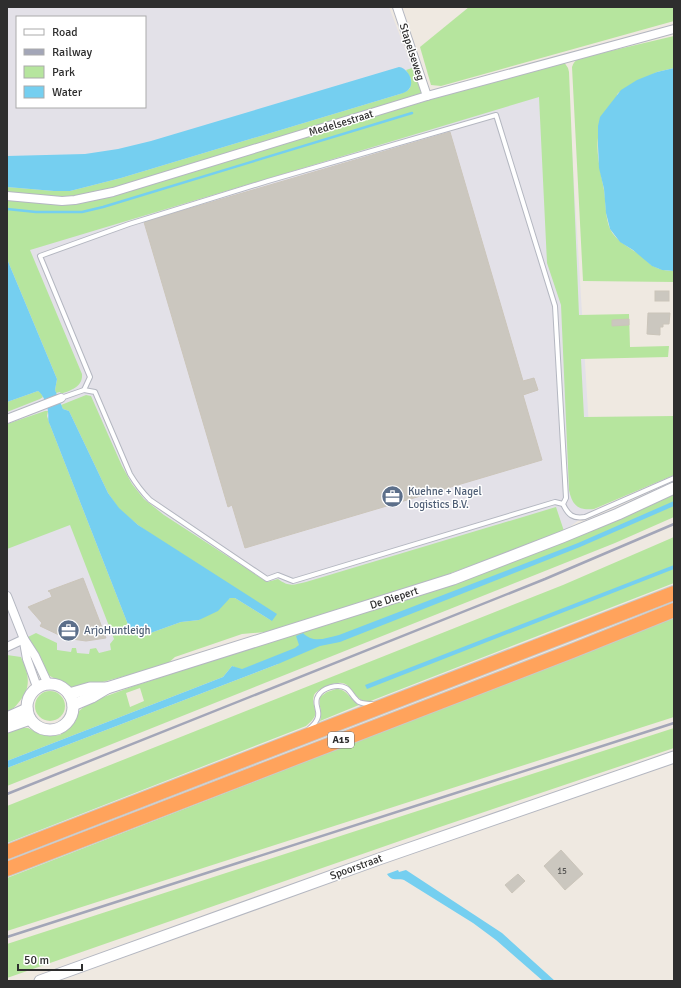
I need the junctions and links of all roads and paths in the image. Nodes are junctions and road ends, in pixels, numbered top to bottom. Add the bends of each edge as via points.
1 (397, 7) edge
2 (674, 29) edge
3 (427, 96) junction
4 (7, 196) edge
5 (84, 390) junction
6 (61, 398) joint
7 (7, 419) edge
8 (674, 478) edge
9 (674, 488) edge
10 (563, 504) junction
11 (674, 593) edge
12 (7, 596) edge
13 (674, 610) edge
14 (24, 639) junction
15 (7, 647) edge
16 (48, 684) junction
17 (37, 688) junction
18 (107, 688) junction
19 (69, 694) junction
20 (388, 704) junction
21 (73, 705) junction
22 (29, 714) junction
23 (7, 718) edge
24 (7, 727) edge
25 (296, 740) junction
26 (674, 757) edge
27 (7, 852) edge
28 (7, 869) edge
29 (40, 981) edge

1 - 3 street, Stapelseweg
2 - 3 street, Medelsestraat
3 - 4 street, Medelsestraat via 113,192 62,201
5 - 6 lane
5 - 10 lane via 95,392 130,474 144,494 267,578 278,575 293,581 555,502
5 - 10 lane via 90,377 40,256 128,224 496,115 555,306 566,498
6 - 7 street
8 - 10 lane via 585,517 570,516
9 - 18 main road, De Diepert via 618,514 453,579
11 - 20 highway, A15
12 - 14 street
13 - 28 highway, A15
14 - 15 street
14 - 16 street
14 - 17 street via 27,660
16 - 17 main road
16 - 19 main road via 60,686
17 - 22 main road via 29,697
18 - 19 main road, De Diepert via 90,688
18 - 21 main road, De Diepert
19 - 21 main road
20 - 25 highway, A15
20 - 25 lane via 363,703 342,687 325,689 316,699 318,720
21 - 22 main road via 69,719 64,725 50,730 35,725
22 - 23 main road
22 - 24 main road
25 - 27 highway, A15
26 - 29 main road, Spoorstraat via 379,859

